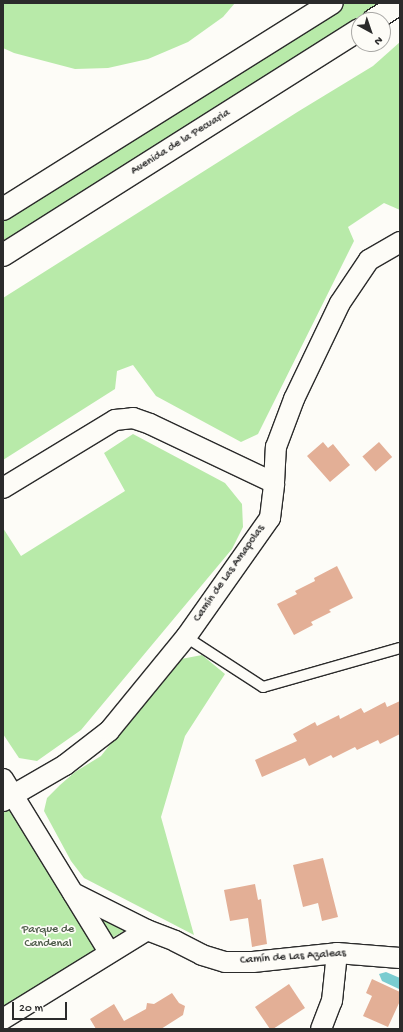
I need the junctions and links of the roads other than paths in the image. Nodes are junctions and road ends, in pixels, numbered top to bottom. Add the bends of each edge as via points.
1 (332, 3) edge
2 (400, 3) edge
3 (386, 12) edge
4 (351, 35) edge
5 (3, 209) edge
6 (400, 242) edge
7 (3, 255) edge
8 (274, 483) junction
9 (3, 488) edge
10 (186, 637) junction
11 (400, 648) edge
12 (6, 791) edge
13 (73, 893) junction
14 (147, 930) junction
15 (109, 952) junction
16 (337, 953) junction
17 (400, 958) edge
18 (3, 1019) edge
19 (321, 1029) edge

1 - 5 street
2 - 3 street
4 - 7 street, Avenida de la Pecuaria
6 - 8 street, Camín de Las Amapolas via 369,260 340,303 294,399 278,443
8 - 9 street via 133,418 115,420
8 - 10 street, Camín de Las Amapolas via 270,518
10 - 11 lane via 263,687
10 - 12 street, Camín de Las Amapolas via 109,731 65,764
12 - 13 street
13 - 14 street, Camín de Las Azaleas
13 - 15 street
14 - 15 street
14 - 16 street, Camín de Las Azaleas via 202,955 225,962 253,962
15 - 18 street
16 - 17 street, Camín de Las Azaleas
16 - 19 street via 332,1001

